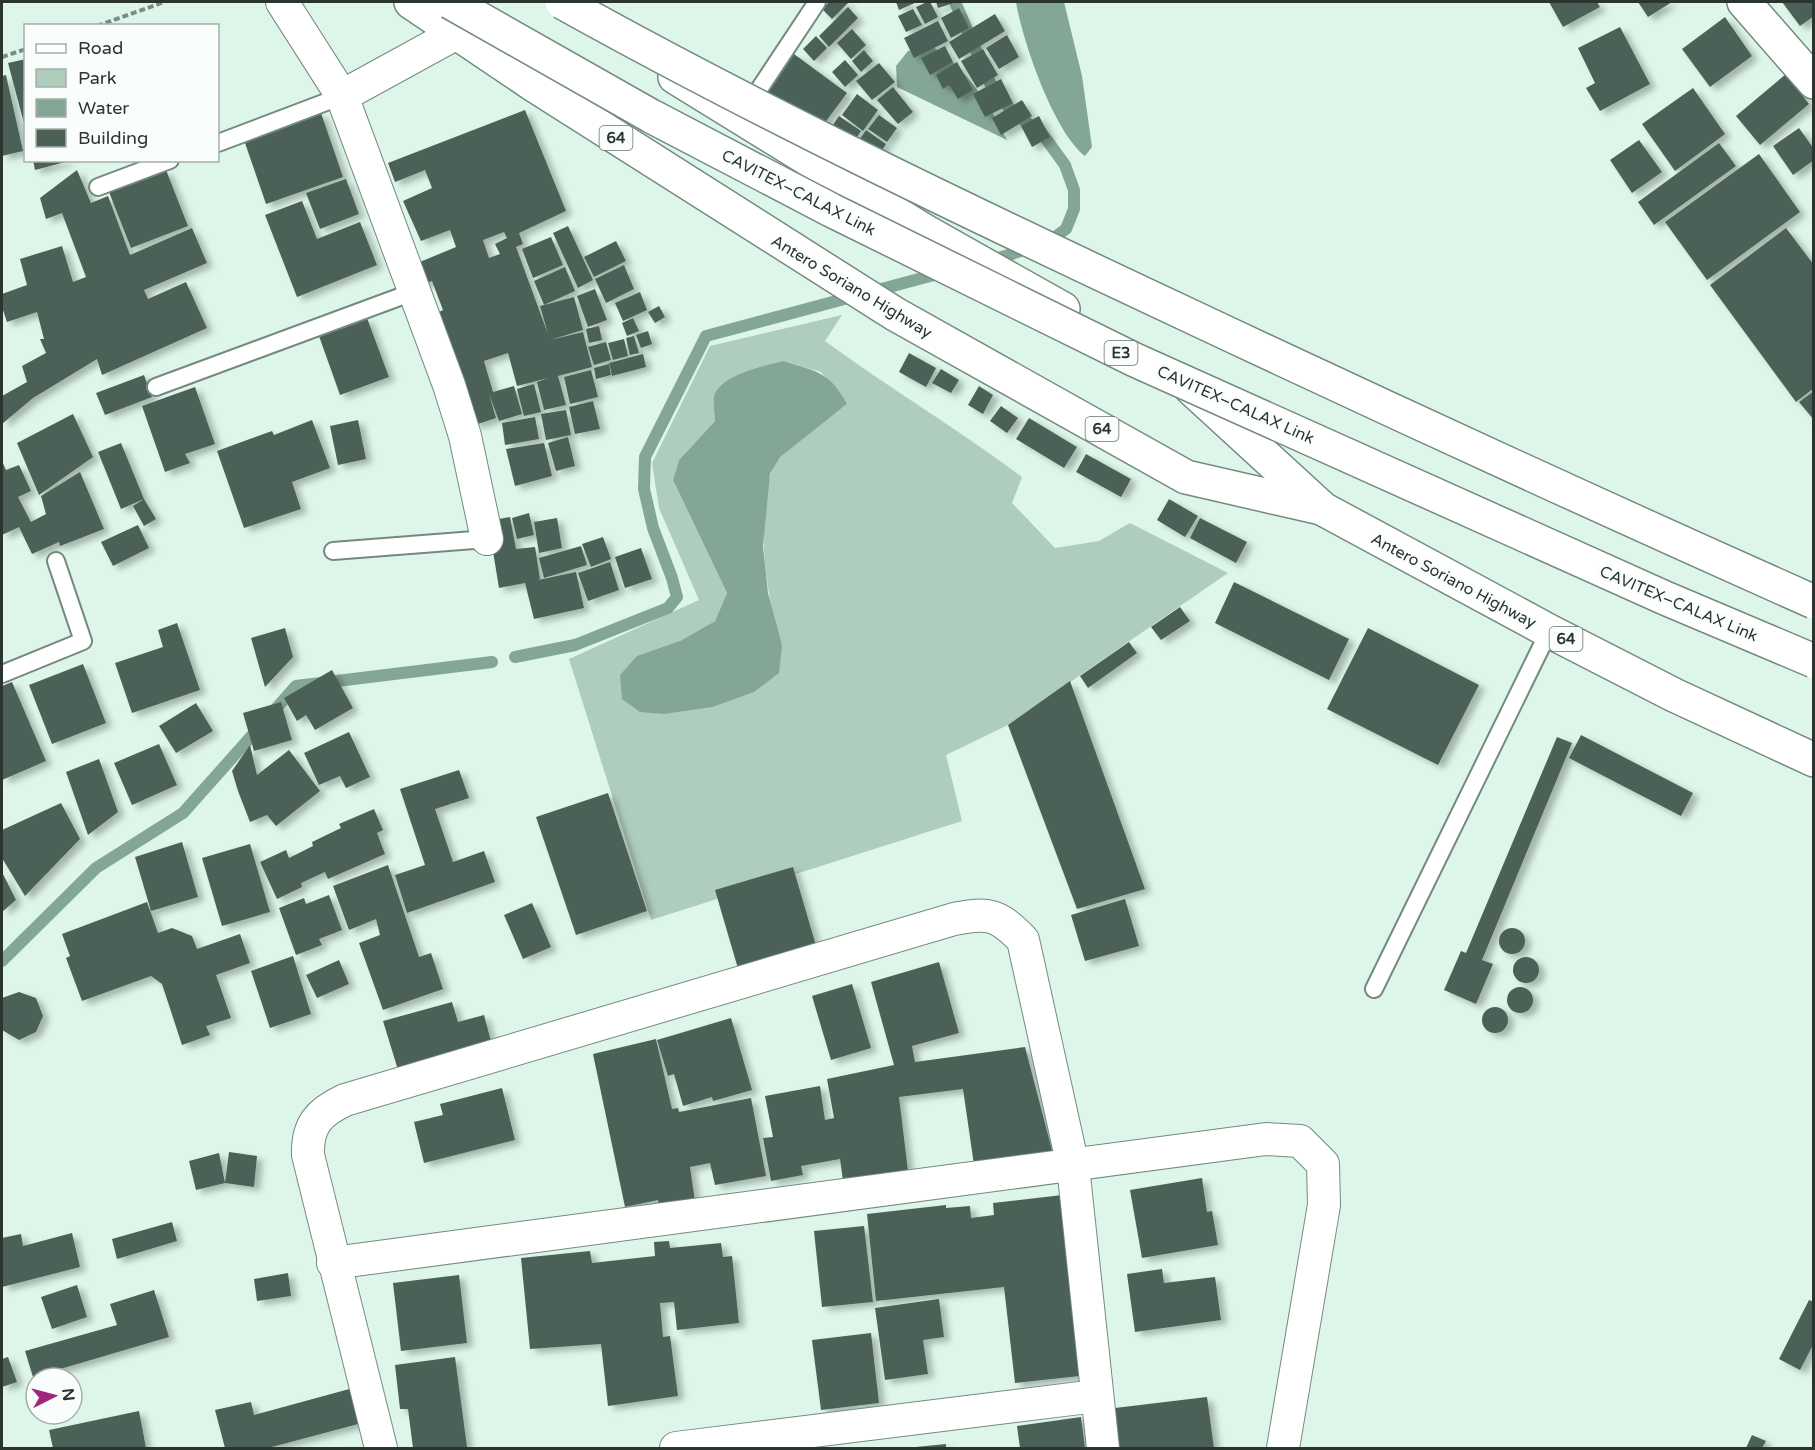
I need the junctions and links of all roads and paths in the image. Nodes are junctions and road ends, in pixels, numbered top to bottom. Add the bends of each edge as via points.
1 (164, 2) edge
2 (282, 2) edge
3 (411, 2) edge
4 (560, 2) edge
5 (818, 2) edge
6 (1744, 2) edge
7 (453, 17) edge
8 (104, 24) edge
9 (24, 50) edge
10 (2, 57) edge
11 (1814, 81) edge
12 (342, 96) junction
13 (739, 119) junction
14 (219, 143) edge
15 (165, 162) edge
16 (98, 187) dead end
17 (413, 292) junction
18 (156, 387) dead end
19 (1323, 509) junction
20 (487, 539) joint
21 (333, 551) dead end
22 (56, 561) dead end
23 (1814, 602) edge
24 (1549, 631) junction
25 (1814, 661) edge
26 (2, 674) edge
27 (1814, 760) edge
28 (1374, 988) dead end
29 (1073, 1166) junction
30 (333, 1263) junction
31 (1096, 1396) junction
32 (381, 1449) edge
33 (676, 1449) edge
34 (1103, 1449) edge
35 (1283, 1449) edge

1 - 8 path
2 - 12 street
3 - 7 main road, Antero Soriano Highway / 64
4 - 13 main road, Antero Soriano Highway / 64
4 - 23 main road, bridge via 691,74 937,198
5 - 13 lane
6 - 11 main road
7 - 12 street
7 - 19 main road, Antero Soriano Highway / 64 via 534,85 895,314 1186,477
7 - 25 main road, CAVITEX–CALAX Link / E3, bridge via 1135,360
9 - 10 path
12 - 14 lane
12 - 17 street
13 - 19 main road, Antero Soriano Highway / 64 via 1186,384
15 - 16 lane
17 - 18 lane
17 - 20 street via 456,405
19 - 24 main road, Antero Soriano Highway / 64
20 - 21 lane
22 - 26 lane via 83,641
24 - 27 main road, Antero Soriano Highway / 64
24 - 28 lane
29 - 30 street
29 - 30 street via 1023,940 1005,921 979,914 330,1107 310,1127 308,1155
29 - 31 street
29 - 35 street via 1266,1139 1300,1141 1323,1164 1324,1205
30 - 32 street
31 - 33 street
31 - 34 street

